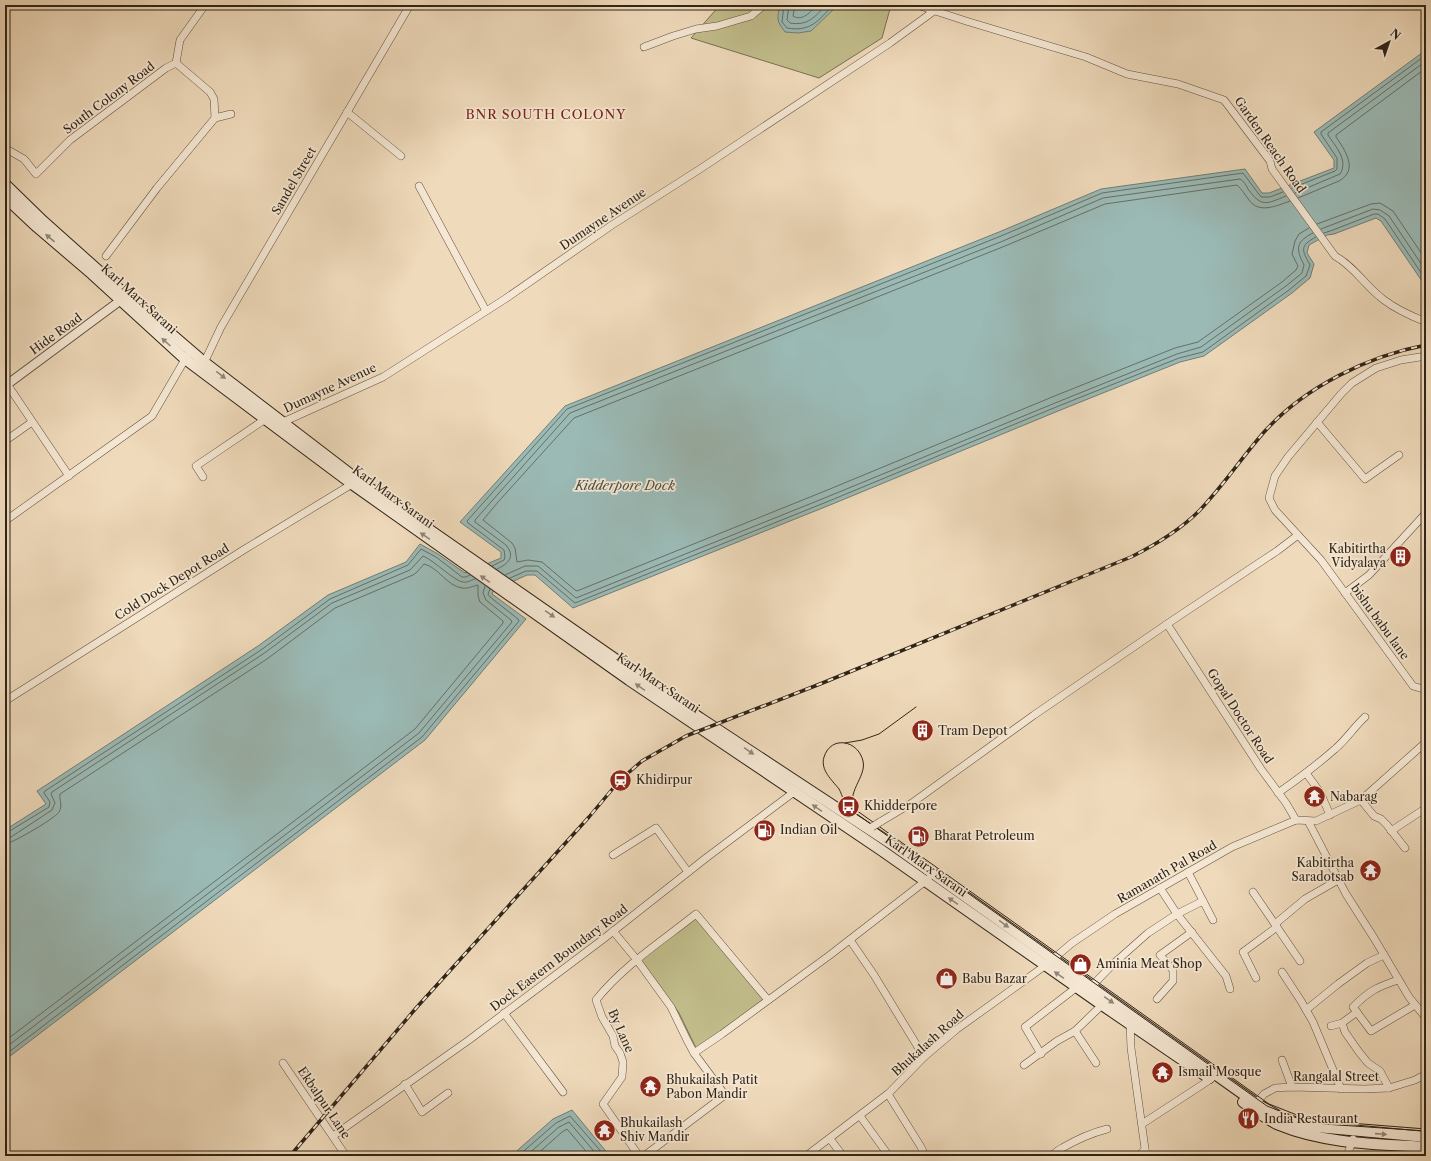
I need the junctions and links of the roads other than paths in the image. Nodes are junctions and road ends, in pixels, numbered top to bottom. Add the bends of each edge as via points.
1 (205, 5) edge
2 (410, 5) edge
3 (764, 5) edge
4 (917, 5) edge
5 (934, 11) junction
6 (644, 47) dead end
7 (176, 63) junction
8 (347, 112) junction
9 (231, 114) dead end
10 (215, 118) junction
11 (8, 150) dead end
12 (401, 156) dead end
13 (5, 184) edge
14 (419, 186) dead end
15 (5, 197) edge
16 (106, 256) dead end
17 (94, 271) junction
18 (124, 298) junction
19 (486, 311) junction
20 (1426, 322) edge
21 (188, 355) junction
22 (1426, 356) edge
23 (202, 366) junction
24 (6, 385) edge
25 (268, 417) junction
26 (32, 422) junction
27 (1317, 422) junction
28 (278, 424) junction
29 (5, 441) edge
30 (1399, 454) dead end
31 (69, 476) junction
32 (203, 477) dead end
33 (352, 484) junction
34 (1426, 513) edge
35 (5, 521) edge
36 (1298, 535) junction
37 (459, 555) junction
38 (1345, 593) junction
39 (516, 595) junction
40 (1166, 624) junction
41 (1426, 688) edge
42 (5, 701) edge
43 (1365, 717) dead end
44 (1426, 742) edge
45 (1306, 774) junction
46 (794, 792) junction
47 (1278, 793) junction
48 (1361, 800) junction
49 (1426, 808) edge
50 (1330, 815) junction
51 (1296, 820) junction
52 (1308, 821) junction
53 (867, 831) junction
54 (1391, 831) junction
55 (1405, 848) dead end
56 (613, 855) dead end
57 (688, 872) junction
58 (1188, 872) junction
59 (933, 874) junction
60 (1338, 880) junction
61 (926, 882) junction
62 (1160, 888) junction
63 (1253, 892) dead end
64 (1203, 901) junction
65 (1177, 914) junction
66 (1213, 920) dead end
67 (1276, 925) junction
68 (613, 931) junction
69 (1192, 932) junction
70 (850, 940) junction
71 (1384, 955) junction
72 (637, 960) junction
73 (1300, 961) dead end
74 (1049, 962) junction
75 (1282, 972) dead end
76 (1256, 978) dead end
77 (1398, 980) junction
78 (1077, 987) junction
79 (1091, 987) junction
80 (1230, 989) dead end
81 (1157, 999) dead end
82 (768, 1000) junction
83 (1102, 1005) junction
84 (1415, 1005) junction
85 (1306, 1010) junction
86 (1356, 1012) junction
87 (504, 1013) junction
88 (1426, 1018) edge
89 (1131, 1020) junction
90 (1342, 1023) junction
91 (1331, 1026) dead end
92 (1075, 1031) junction
93 (694, 1053) junction
94 (1041, 1054) junction
95 (924, 1057) junction
96 (1282, 1060) dead end
97 (1096, 1063) dead end
98 (283, 1064) dead end
99 (1024, 1065) dead end
100 (1426, 1074) edge
101 (1213, 1077) junction
102 (405, 1084) junction
103 (1292, 1087) junction
104 (1389, 1088) junction
105 (1341, 1089) junction
106 (563, 1092) dead end
107 (448, 1093) dead end
108 (888, 1094) junction
109 (1254, 1106) junction
110 (863, 1113) junction
111 (1142, 1124) junction
112 (1107, 1129) dead end
113 (1355, 1132) junction
114 (1329, 1134) junction
115 (333, 1136) junction
116 (1426, 1137) edge
117 (830, 1139) junction
118 (1353, 1142) junction
119 (1426, 1147) edge
120 (1146, 1153) edge
121 (638, 1155) edge
122 (346, 1156) edge
123 (806, 1156) edge
124 (843, 1156) edge
125 (889, 1156) edge
126 (925, 1156) edge
127 (1051, 1156) edge
128 (1138, 1156) edge
129 (1347, 1156) edge

1 - 7 street via 180,40
2 - 8 street, Sandel Street
3 - 6 street via 751,16 696,29
4 - 5 street, Garden Reach Road
5 - 19 street, Dumayne Avenue via 890,43 612,225
5 - 20 street, Garden Reach Road via 1086,57 1127,74 1178,84 1224,100 1270,161 1272,169 1335,256 1345,262 1383,300
7 - 10 street via 210,92 214,99
7 - 11 street, South Colony Road via 70,140 36,174 24,160
8 - 12 street
8 - 23 street, Sandel Street via 221,327
9 - 10 street
10 - 16 street via 157,188
13 - 17 main road
14 - 19 street
17 -> 15 main road, Karl Marx Sarani via 37,227
17 - 18 main road, Karl Marx Sarani
18 - 21 main road, Karl Marx Sarani
18 - 24 street, Hide Road
19 - 28 street, Dumayne Avenue via 383,377
21 - 23 main road, Karl Marx Sarani
21 - 31 street via 152,416
22 - 27 street via 1376,368 1352,383
23 - 25 main road, Karl Marx Sarani
24 - 26 street
25 - 28 main road, Karl Marx Sarani
25 - 32 street via 196,466
26 - 29 street
26 - 31 street
27 - 30 street via 1365,479
27 - 36 street, bishu babu lane via 1275,476 1269,498 1275,510
28 - 33 main road, Karl Marx Sarani
28 - 37 main road
31 - 35 street
37 -> 33 main road, Karl Marx Sarani
33 - 42 street, Cold Dock Depot Road via 239,552
34 - 38 street via 1370,575
36 - 38 street, bishu babu lane via 1321,560
36 - 40 street
37 - 39 main road, Karl Marx Sarani
38 - 41 street, bishu babu lane via 1413,686
46 -> 39 main road, Karl Marx Sarani via 629,680
39 -> 53 main road
40 - 47 street, Gopal Doctor Road
40 - 53 street, bridge via 912,803
43 - 45 street via 1336,748
44 - 48 street, Ramanath Pal Road
45 - 47 street
45 - 50 street via 1320,792
53 -> 46 main road, Karl Marx Sarani
46 - 57 street, Dock Eastern Boundary Road
47 - 51 street, Gopal Doctor Road
48 - 50 street, Ramanath Pal Road
48 - 54 street
49 - 54 street
50 - 52 street, Ramanath Pal Road via 1316,822
51 - 52 street, Ramanath Pal Road
51 - 58 street, Ramanath Pal Road via 1232,847
52 - 60 street
53 - 59 main road
53 - 61 main road, Karl Marx Sarani
54 - 55 street
56 - 57 street via 656,828
57 - 68 street, Dock Eastern Boundary Road
58 - 62 street, Ramanath Pal Road
58 - 64 street
59 - 61 street
59 -> 74 main road
60 - 67 street via 1305,899
60 - 71 street
61 - 70 street
74 -> 61 main road, Karl Marx Sarani
62 - 65 street
62 - 74 street, Ramanath Pal Road via 1115,914
63 - 67 street
64 - 65 street
64 - 66 street
65 - 69 street
65 - 79 street via 1148,933
67 - 73 street
67 - 76 street via 1243,952
68 - 72 street
68 - 87 street, Dock Eastern Boundary Road
69 - 80 street via 1226,976
69 - 81 street via 1160,954 1173,970 1174,981
70 - 82 street
70 - 95 street
71 - 77 street
71 - 85 street via 1366,963
72 - 82 street via 696,914
72 - 93 street via 671,1007
72 - 121 street, By Lane via 605,988 596,1000 623,1062 622,1077 603,1104
78 -> 74 main road, Karl Marx Sarani
74 - 79 main road
74 - 95 street, Bhukalash Road via 957,1029
75 - 85 street
77 - 84 street
77 - 86 street via 1378,987 1364,996 1353,1007
78 - 83 main road, Karl Marx Sarani
78 - 94 street via 1025,1027
79 -> 89 main road
82 - 93 street
83 - 89 main road, Karl Marx Sarani
83 - 92 street
84 - 86 street via 1371,1031
84 - 88 street
85 - 105 street
86 - 90 street
87 - 102 street, Dock Eastern Boundary Road
87 - 106 street
89 - 101 main road, Karl Marx Sarani
89 - 111 street via 1131,1048
90 - 91 street
90 - 104 street via 1359,1052 1368,1063 1380,1071
92 - 94 street
92 - 97 street
93 - 121 street via 726,1094
94 - 99 street
95 - 108 street, Bhukalash Road
96 - 103 street
98 - 115 street, Ekbalpur Lane
100 - 104 street, Rangalal Street
101 - 109 main road, Karl Marx Sarani
101 - 111 street
102 - 107 street via 422,1112
102 - 115 street, Dock Eastern Boundary Road
103 - 105 street, Rangalal Street
103 - 109 street, Rangalal Street via 1275,1088 1264,1094
104 - 105 street, Rangalal Street
108 - 110 street, Bhukalash Road
108 - 126 street
109 - 114 main road, Karl Marx Sarani via 1278,1124 1298,1132
110 - 117 street, Bhukalash Road
110 - 125 street
111 - 120 street
112 - 127 street via 1060,1148
113 - 114 main road, Karl Marx Sarani
113 -> 116 main road, Karl Marx Sarani
113 - 118 street
114 - 118 main road
115 - 122 street, Ekbalpur Lane
117 - 123 street, Bhukalash Road
117 - 124 street
118 - 119 main road
118 - 129 street
120 - 128 street

